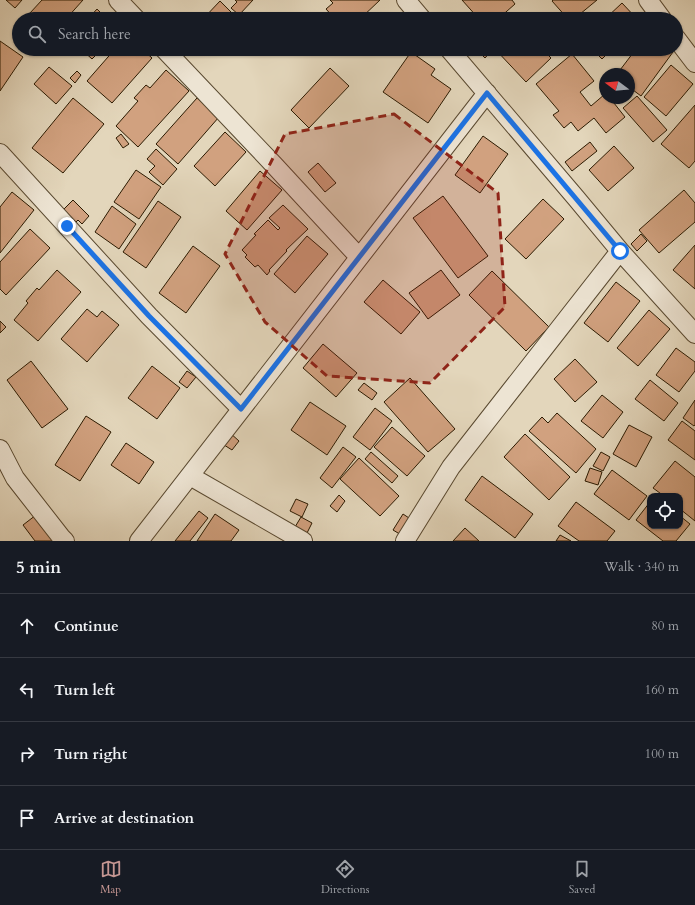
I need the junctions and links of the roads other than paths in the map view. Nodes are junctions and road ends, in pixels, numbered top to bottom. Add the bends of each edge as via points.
1 (118, 0) edge
2 (406, 0) edge
3 (648, 0) edge
4 (129, 12) edge
5 (416, 12) edge
6 (657, 12) edge
7 (683, 47) edge
8 (171, 56) edge
9 (455, 56) edge
10 (695, 63) edge
11 (487, 93) junction
12 (0, 153) edge
13 (620, 251) junction
14 (359, 257) junction
15 (695, 334) edge
16 (241, 409) junction
17 (0, 449) edge
18 (190, 476) junction
19 (65, 541) edge
20 (139, 541) edge
21 (303, 541) edge
22 (405, 541) edge

1 - 4 street
2 - 5 street
3 - 6 street
7 - 10 street
8 - 14 street
9 - 11 street
11 - 13 street
11 - 14 street
12 - 16 street via 149,316
13 - 15 street
13 - 22 street via 451,467
14 - 16 street
16 - 18 street
17 - 19 street via 15,478
18 - 20 street
18 - 21 street

